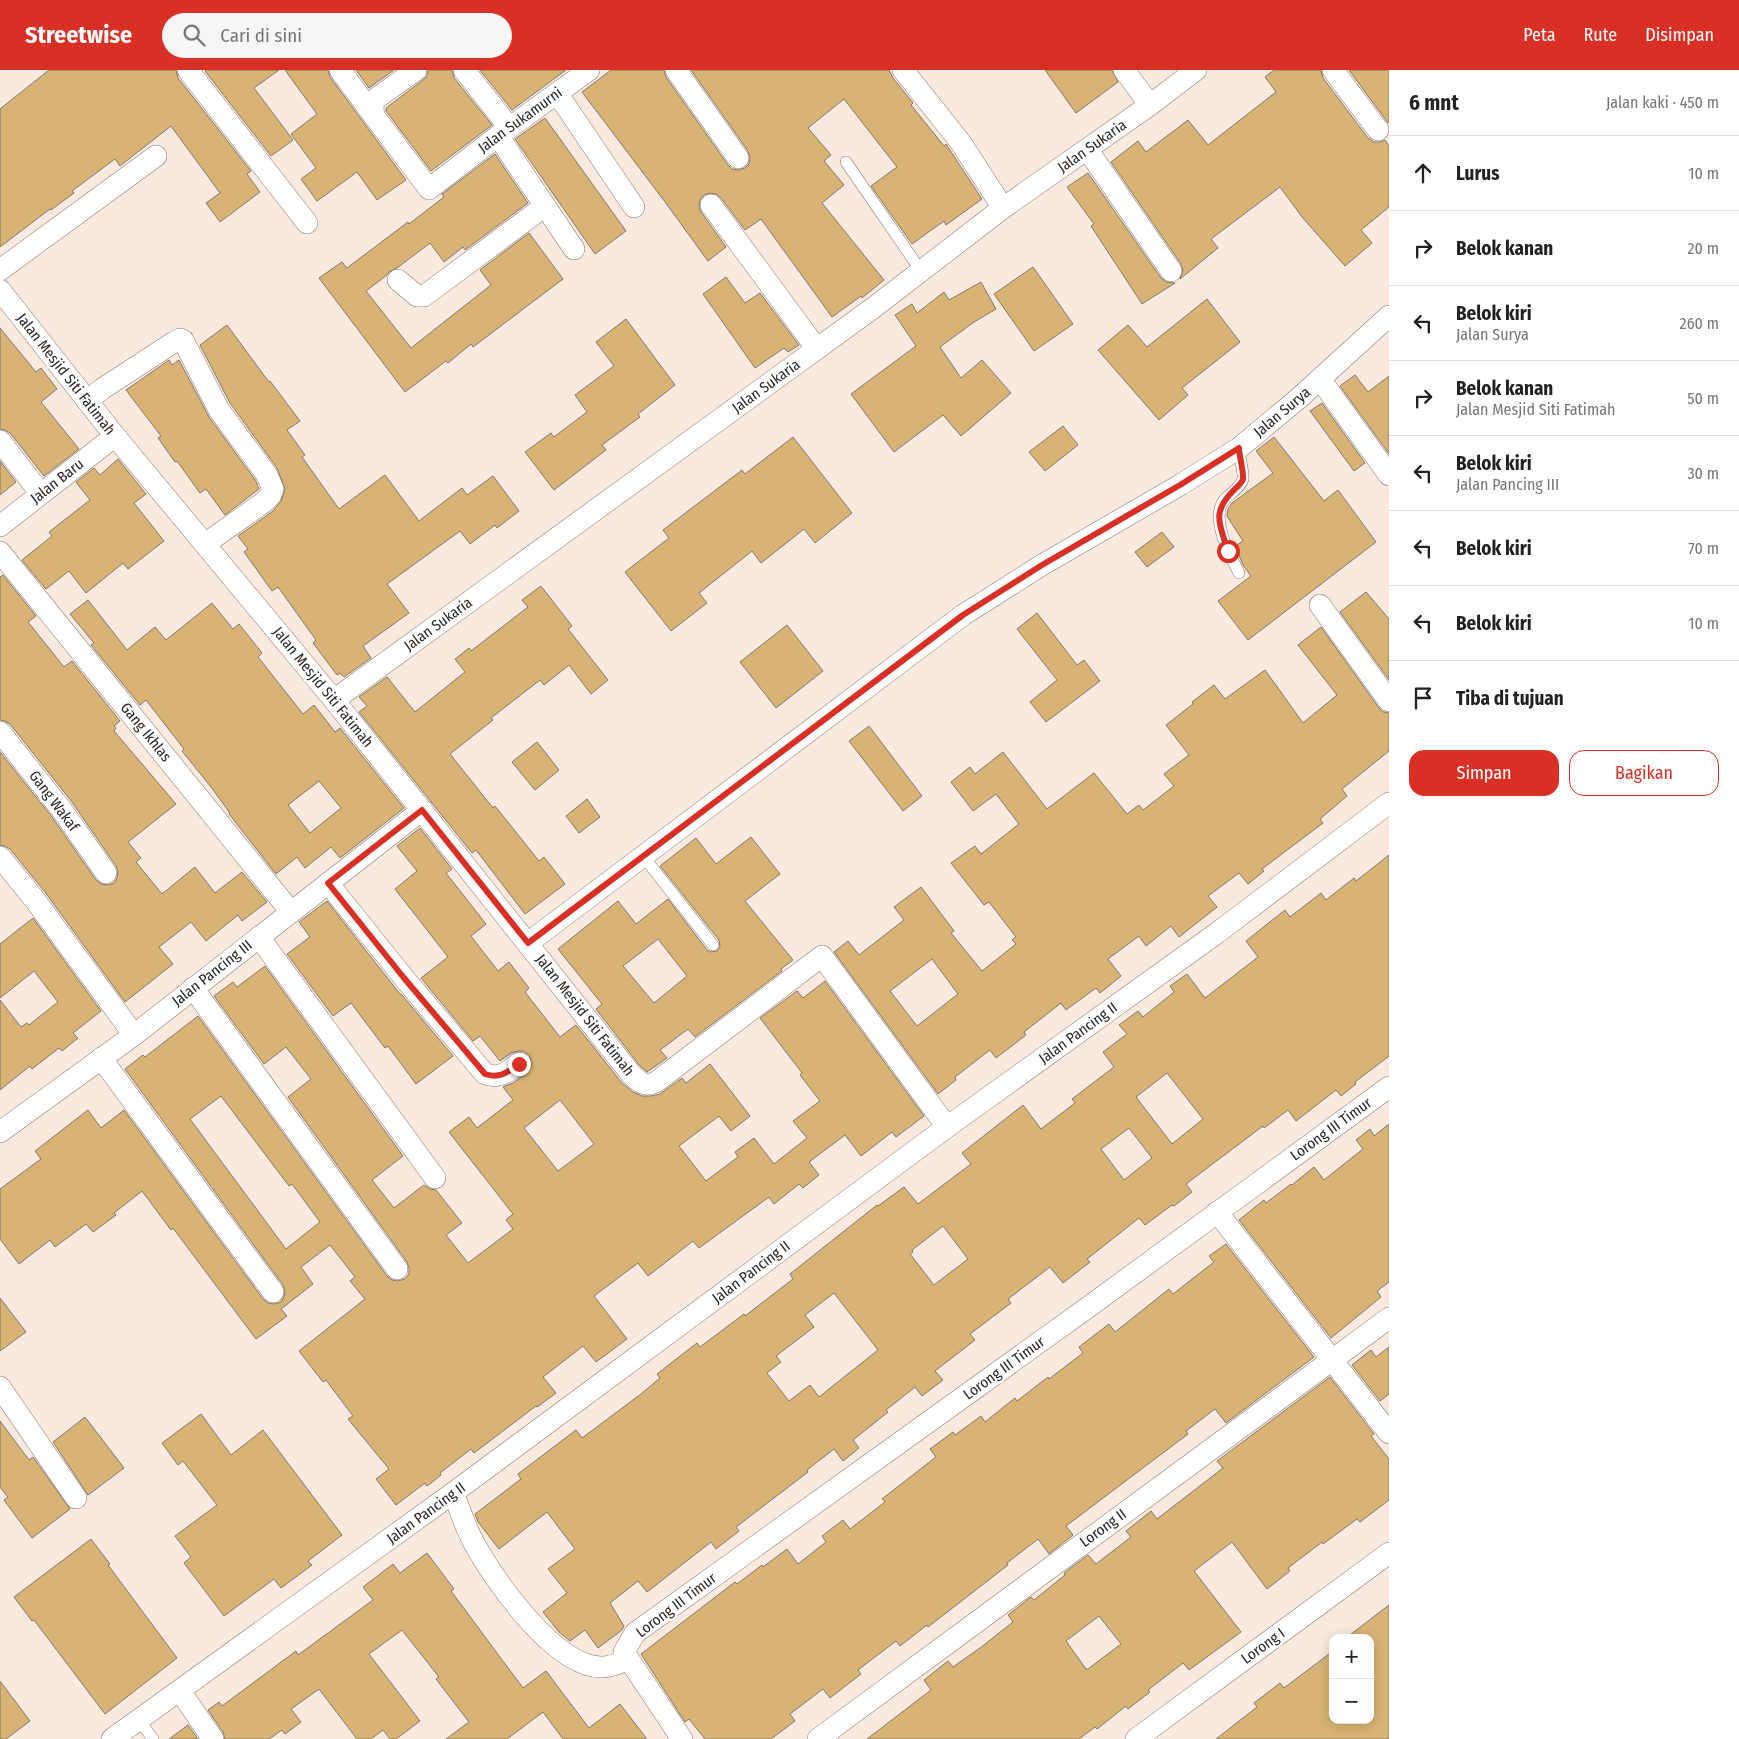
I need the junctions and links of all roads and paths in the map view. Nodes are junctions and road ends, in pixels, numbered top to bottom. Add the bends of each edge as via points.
1 (188, 70) edge
2 (340, 70) edge
3 (416, 70) edge
4 (464, 70) edge
5 (589, 70) edge
6 (676, 70) edge
7 (903, 70) edge
8 (1124, 70) edge
9 (1196, 70) edge
10 (1333, 70) edge
11 (557, 93) junction
12 (1150, 105) junction
13 (374, 116) junction
14 (1378, 130) dead end
15 (503, 132) junction
16 (1087, 149) junction
17 (156, 156) dead end
18 (738, 158) dead end
19 (846, 162) dead end
20 (711, 205) dead end
21 (545, 206) junction
22 (634, 207) dead end
23 (1003, 208) junction
24 (308, 223) dead end
25 (574, 249) dead end
26 (0, 270) edge
27 (921, 271) junction
28 (1171, 271) dead end
29 (398, 280) dead end
30 (0, 290) edge
31 (1389, 316) edge
32 (817, 348) junction
33 (1320, 379) junction
34 (87, 401) junction
35 (114, 436) junction
36 (0, 441) edge
37 (1239, 448) junction
38 (1389, 475) edge
39 (41, 494) junction
40 (0, 526) edge
41 (205, 544) junction
42 (0, 552) edge
43 (1239, 573) dead end
44 (1320, 605) dead end
45 (334, 700) junction
46 (1389, 701) edge
47 (0, 732) edge
48 (1389, 803) edge
49 (422, 810) junction
50 (643, 856) junction
51 (0, 857) edge
52 (106, 873) dead end
53 (328, 883) junction
54 (291, 912) junction
55 (259, 937) junction
56 (528, 943) junction
57 (714, 945) dead end
58 (193, 988) junction
59 (134, 1035) junction
60 (101, 1058) junction
61 (519, 1064) dead end
62 (1389, 1087) edge
63 (947, 1128) junction
64 (0, 1132) edge
65 (435, 1178) dead end
66 (1218, 1212) junction
67 (398, 1269) dead end
68 (273, 1292) dead end
69 (1389, 1318) edge
70 (1332, 1360) junction
71 (0, 1388) edge
72 (1389, 1433) edge
73 (453, 1493) junction
74 (76, 1498) dead end
75 (1389, 1553) edge
76 (626, 1656) junction
77 (180, 1691) junction
78 (139, 1720) junction
79 (112, 1739) edge
80 (153, 1739) edge
81 (213, 1739) edge
82 (682, 1739) edge
83 (818, 1739) edge
84 (1136, 1739) edge

1 - 24 street
2 - 13 street
3 - 13 street via 374,100
4 - 15 street
5 - 11 street, Jalan Sukamurni
6 - 18 street
7 - 23 street via 961,143
8 - 12 street
9 - 12 street, Jalan Sukaria
10 - 14 street
11 - 15 street, Jalan Sukamurni
11 - 22 street
12 - 16 street, Jalan Sukaria
13 - 15 street, Jalan Sukamurni via 429,188
15 - 21 street
16 - 23 street, Jalan Sukaria
16 - 28 street
17 - 26 street
19 - 27 lane
20 - 32 street
21 - 25 street
21 - 29 street via 424,296 418,296
23 - 27 street, Jalan Sukaria
27 - 32 street, Jalan Sukaria
30 - 34 street, Jalan Mesjid Siti Fatimah
31 - 33 street, Jalan Surya
32 - 45 street, Jalan Sukaria
33 - 37 street, Jalan Surya
33 - 38 street
34 - 35 street, Jalan Mesjid Siti Fatimah
34 - 41 street via 174,342 183,340 218,410 267,475 273,489 264,502
35 - 39 street, Jalan Baru
35 - 41 street, Jalan Mesjid Siti Fatimah
36 - 39 street
37 - 43 lane via 1243,478 1223,501 1218,513 1228,551
37 - 50 street, Jalan Surya via 963,615
39 - 40 street, Jalan Baru
41 - 45 street, Jalan Mesjid Siti Fatimah
42 - 54 street, Gang Ikhlas
44 - 46 street
45 - 49 street, Jalan Mesjid Siti Fatimah
47 - 52 street, Gang Wakaf via 62,810
48 - 63 street, Jalan Pancing II via 1217,933
49 - 53 street, Jalan Pancing III
49 - 56 street, Jalan Mesjid Siti Fatimah
50 - 56 street, Jalan Surya
50 - 57 lane
51 - 59 street
53 - 54 street, Jalan Pancing III
53 - 61 street via 485,1074 495,1077 506,1074
54 - 55 street, Jalan Pancing III
55 - 58 street, Jalan Pancing III
55 - 65 street
56 - 63 street, Jalan Mesjid Siti Fatimah via 631,1074 643,1084 650,1085 822,956
58 - 59 street, Jalan Pancing III
58 - 67 street
59 - 60 street, Jalan Pancing III
60 - 64 street, Jalan Pancing III
60 - 68 street
62 - 66 street, Lorong III Timur
63 - 73 street, Jalan Pancing II
66 - 70 street
66 - 76 street, Lorong III Timur via 635,1633
69 - 70 street, Lorong II
70 - 72 street
70 - 83 street, Lorong II
71 - 74 street
73 - 76 street via 473,1542 496,1578 528,1619 560,1651 580,1663 603,1667
73 - 77 street, Jalan Pancing II
75 - 84 street, Lorong I
76 - 82 street
77 - 78 street, Jalan Pancing II
77 - 81 street
78 - 79 street, Jalan Pancing II
78 - 80 lane

